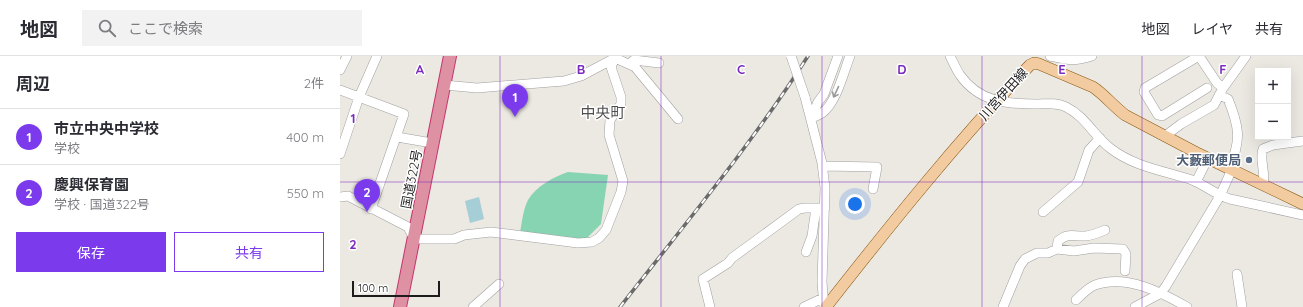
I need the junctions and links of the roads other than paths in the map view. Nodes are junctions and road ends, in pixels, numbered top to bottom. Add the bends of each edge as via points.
1 (347, 56) edge
2 (376, 56) edge
3 (450, 56) edge
4 (791, 56) edge
5 (838, 56) edge
6 (850, 56) edge
7 (950, 56) edge
8 (1050, 56) edge
9 (1092, 56) edge
10 (1199, 56) edge
11 (1245, 56) edge
12 (615, 57) edge
13 (1038, 60) edge
14 (659, 63) dead end
15 (629, 64) junction
16 (340, 70) edge
17 (444, 85) junction
18 (1208, 88) dead end
19 (340, 90) edge
20 (1221, 91) junction
21 (359, 97) junction
22 (996, 101) junction
23 (811, 118) junction
24 (678, 119) dead end
25 (397, 136) junction
26 (1165, 136) junction
27 (1100, 138) junction
28 (1303, 140) edge
29 (432, 142) junction
30 (340, 154) edge
31 (1208, 158) junction
32 (823, 166) junction
33 (1231, 169) junction
34 (1196, 182) junction
35 (1263, 184) junction
36 (873, 189) dead end
37 (1220, 196) junction
38 (340, 197) edge
39 (1303, 204) edge
40 (820, 208) junction
41 (371, 209) junction
42 (1043, 212) dead end
43 (1303, 215) edge
44 (1105, 230) dead end
45 (414, 239) junction
46 (1057, 249) junction
47 (806, 252) dead end
48 (1125, 271) dead end
49 (1237, 274) dead end
50 (499, 284) dead end
51 (1161, 293) junction
52 (1076, 300) dead end
53 (825, 304) edge
54 (400, 307) edge
55 (473, 307) edge
56 (710, 307) edge
57 (804, 307) edge
58 (1003, 307) edge
59 (1135, 307) edge
60 (1187, 307) edge
61 (1242, 307) edge

1 - 16 street
2 - 21 street
3 - 17 highway, 国道322号
4 - 23 street, bridge
5 - 23 street via 824,94
6 -> 23 street via 832,102 823,112
7 - 22 street via 960,75 970,85
8 - 9 street via 1072,61
10 - 18 street via 1145,88 1144,92 1158,115 1162,116
10 - 20 street
11 - 20 street
12 - 15 street
12 - 17 street via 581,76 564,81 477,88
12 - 45 street via 611,67 621,104 610,120 609,135 623,181 612,217 599,238 592,242 578,243 491,232 454,238
13 - 22 main road, 川宮伊田線 via 1030,65
13 - 26 main road, 川宮伊田線 via 1093,87 1116,108
14 - 15 street via 634,60
15 - 24 street via 635,67
17 - 29 highway, 国道322号
19 - 21 street
20 - 26 street via 1214,105
20 - 33 street via 1228,99 1239,134
21 - 25 street via 404,114
21 - 30 street
22 - 27 street via 1018,104 1054,103 1066,107 1078,115
22 - 53 main road, 川宮伊田線
23 - 32 street
25 - 29 street
25 - 41 street
26 - 31 main road, 川宮伊田線
27 - 34 street via 1121,156 1148,168
27 - 42 street via 1089,150 1078,182
28 - 35 street via 1263,149
29 - 45 highway, 国道322号
31 - 33 main road, 川宮伊田線
31 - 34 street
32 - 36 street via 877,166
32 - 40 street via 825,188
33 - 35 main road, 川宮伊田線
33 - 37 street
34 - 37 street
35 - 39 main road, 川宮伊田線
37 - 43 street
37 - 51 street
38 - 41 street via 348,196
40 - 47 street
40 - 53 street
40 - 56 street via 799,209 703,279
41 - 45 street via 408,227
44 - 46 street via 1095,235 1064,236 1058,241
45 - 54 highway, 国道322号
46 - 48 street via 1123,250 1126,254
46 - 58 street via 1048,253 1037,253 1025,259
49 - 61 street
50 - 55 street
51 - 52 street via 1151,288 1118,281 1095,285
51 - 59 street
51 - 60 street
53 - 57 street

